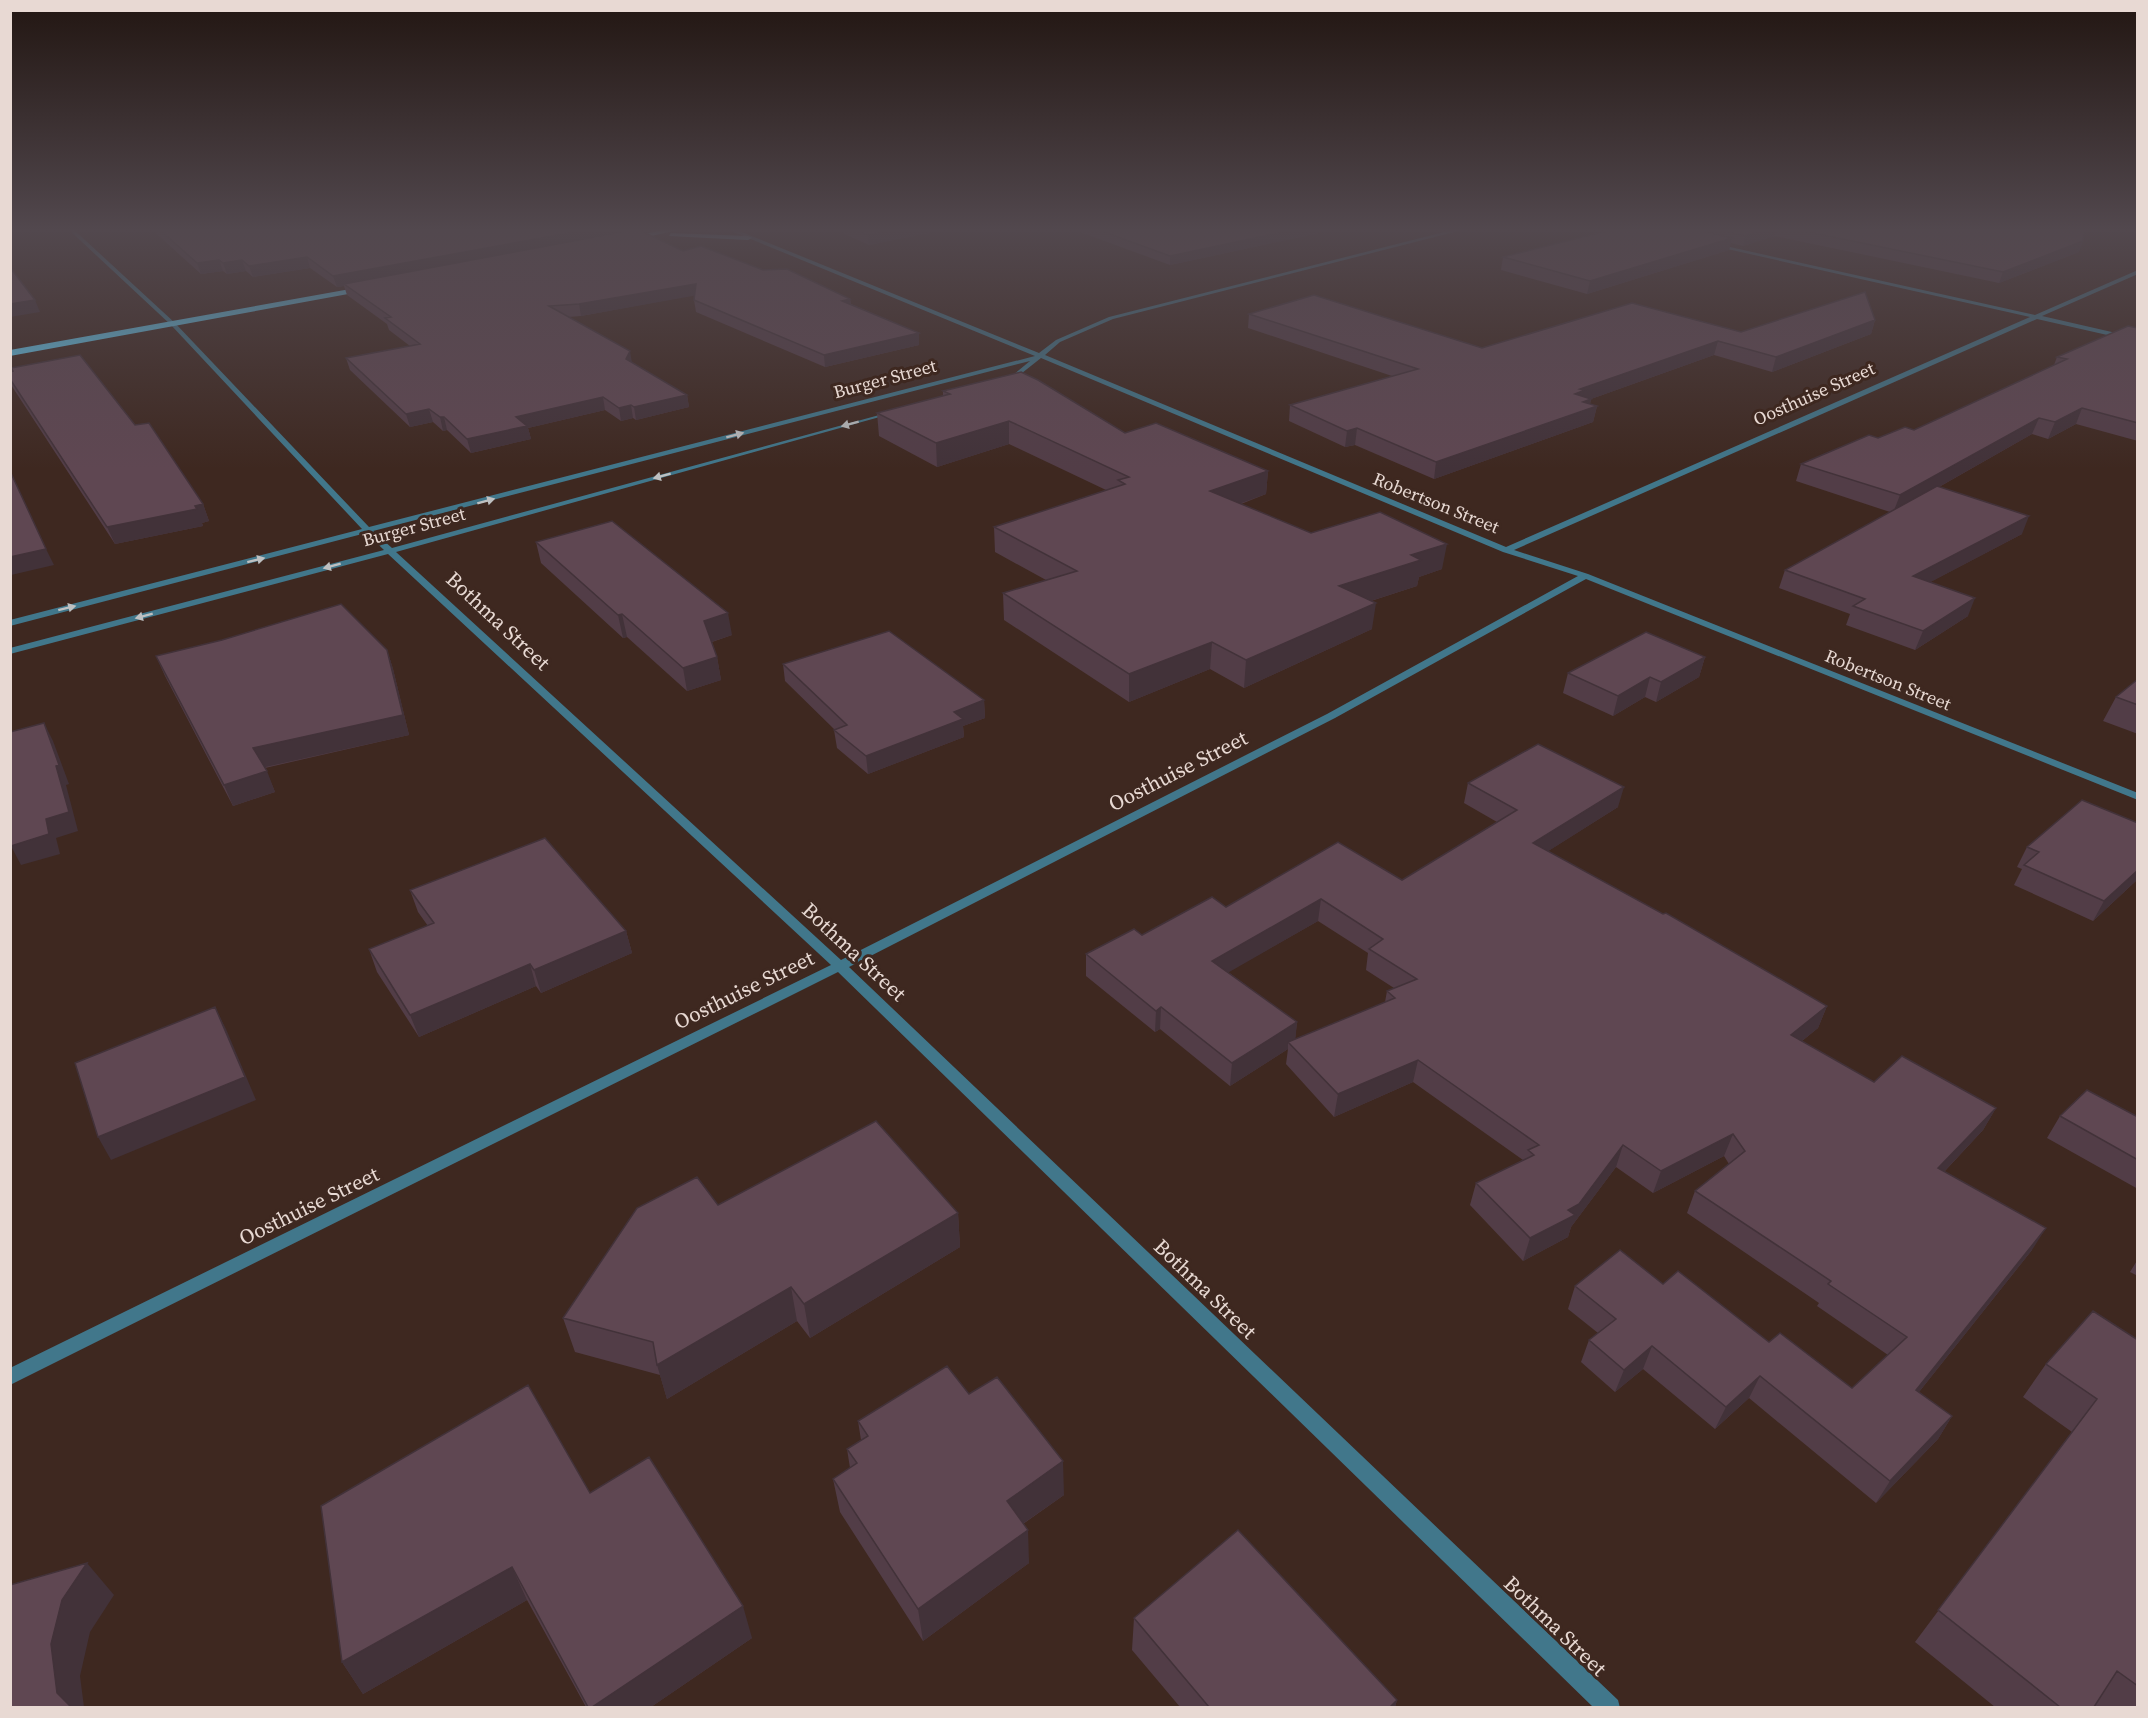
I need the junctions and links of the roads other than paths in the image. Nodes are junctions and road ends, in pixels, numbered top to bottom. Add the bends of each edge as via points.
1 (156, 308) edge
2 (257, 308) edge
3 (922, 308) edge
4 (1141, 308) edge
5 (1996, 308) edge
6 (2055, 308) edge
7 (2035, 317) junction
8 (173, 324) junction
9 (2138, 340) edge
10 (10, 353) edge
11 (1041, 356) junction
12 (1003, 382) edge
13 (903, 409) edge
14 (369, 532) junction
15 (1506, 550) junction
16 (391, 551) junction
17 (1585, 576) junction
18 (10, 623) edge
19 (10, 651) edge
20 (2138, 797) edge
21 (840, 966) junction
22 (10, 1377) edge
23 (1610, 1707) edge

1 - 8 street, Bothma Street
2 - 8 highway
3 - 11 street, Robertson Street
4 - 11 street via 1068,335
5 - 7 street
6 - 7 street, Oosthuise Street
7 - 9 street
7 - 15 street, Oosthuise Street
8 - 10 highway
8 - 14 street, Bothma Street
11 - 12 street
14 -> 11 street, Burger Street
11 - 15 street, Robertson Street
13 -> 16 street, Burger Street
14 - 16 street, Bothma Street
18 -> 14 street, Burger Street
15 - 17 street, Robertson Street
16 -> 19 street, Burger Street
16 - 21 street, Bothma Street
17 - 20 street, Robertson Street
17 - 21 street, Oosthuise Street via 1331,716
21 - 22 street, Oosthuise Street
21 - 23 street, Bothma Street

